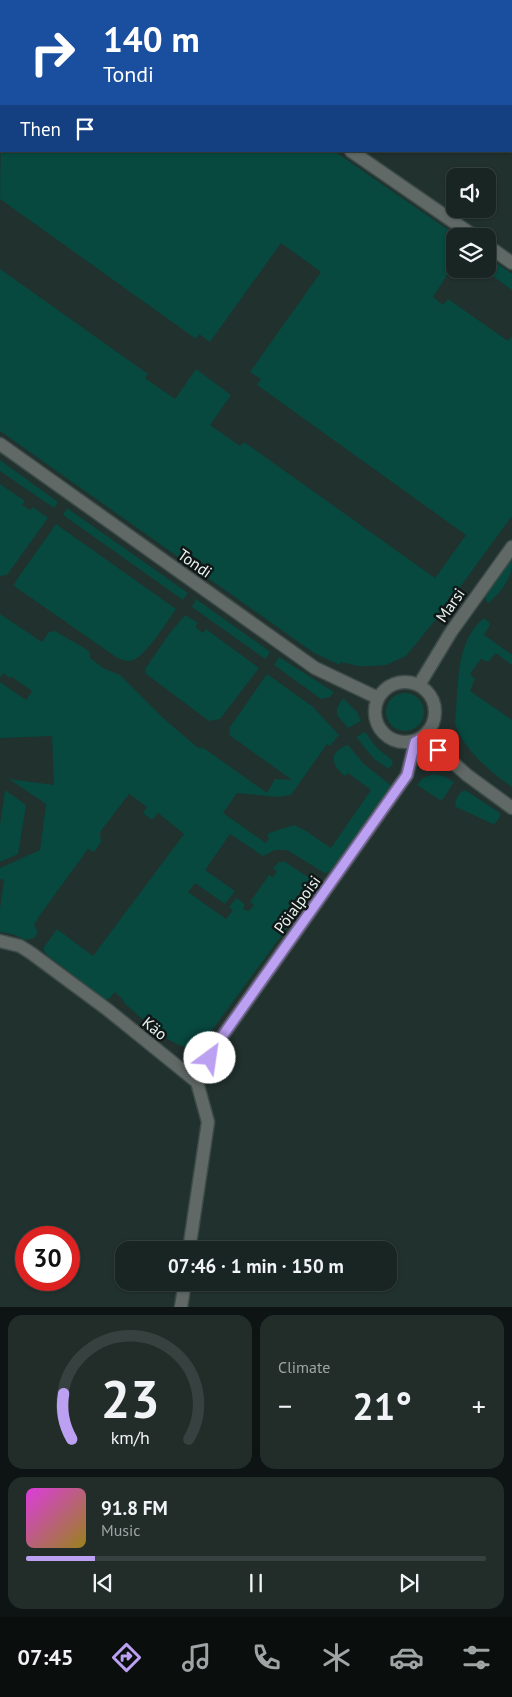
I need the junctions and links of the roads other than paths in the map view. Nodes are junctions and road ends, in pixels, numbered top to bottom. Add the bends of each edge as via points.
1 (352, 152) edge
2 (462, 228) edge
3 (496, 252) edge
4 (512, 263) edge
5 (0, 444) edge
6 (512, 547) edge
7 (419, 685) junction
8 (378, 698) junction
9 (419, 739) junction
10 (512, 808) edge
11 (0, 941) edge
12 (197, 1082) junction
13 (190, 1241) edge
14 (184, 1291) edge
15 (181, 1307) edge

1 - 2 street
3 - 4 street
5 - 8 street, Tondi via 315,668
6 - 7 street, Marsi via 450,632
7 - 8 street via 400,682 384,690
7 - 9 street via 430,695 436,709 431,729
8 - 9 street via 375,708 378,728 395,741 405,743
9 - 10 street
9 - 12 street, Pöialpoisi via 407,775 216,1045
11 - 12 street, Käo via 20,946 31,953
12 - 13 street via 208,1122
14 - 15 street

